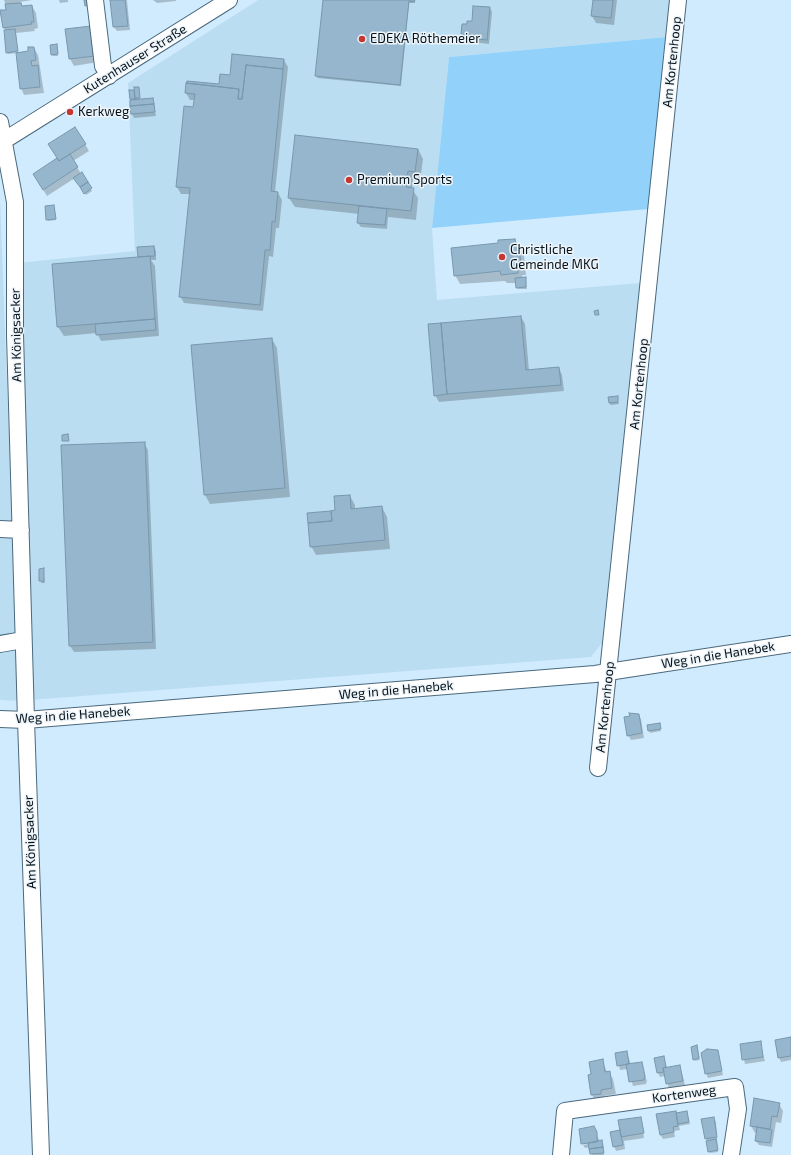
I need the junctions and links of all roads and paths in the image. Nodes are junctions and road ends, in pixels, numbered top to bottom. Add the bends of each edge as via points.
1 (95, 0) edge
2 (228, 0) edge
3 (678, 0) edge
4 (109, 76) junction
5 (0, 123) edge
6 (1, 142) edge
7 (0, 528) edge
8 (21, 530) junction
9 (24, 640) junction
10 (0, 644) edge
11 (791, 644) edge
12 (609, 672) junction
13 (0, 719) edge
14 (26, 720) junction
15 (598, 768) dead end
16 (41, 1155) edge
17 (561, 1155) edge
18 (731, 1155) edge

1 - 4 street via 103,66
2 - 4 street, Kutenhauser Straße
3 - 12 street, Am Kortenhoop
4 - 6 street, Kutenhauser Straße
5 - 6 street, Am Königsacker
6 - 8 street, Am Königsacker via 15,202 15,335
7 - 8 street
8 - 9 street, Am Königsacker
9 - 10 street
9 - 14 street, Am Königsacker
11 - 12 street, Weg in die Hanebek
12 - 14 street, Weg in die Hanebek
12 - 15 street, Am Kortenhoop
13 - 14 street, Weg in die Hanebek
14 - 16 street, Am Königsacker
17 - 18 street, Kortenweg via 565,1111 735,1087 738,1109

